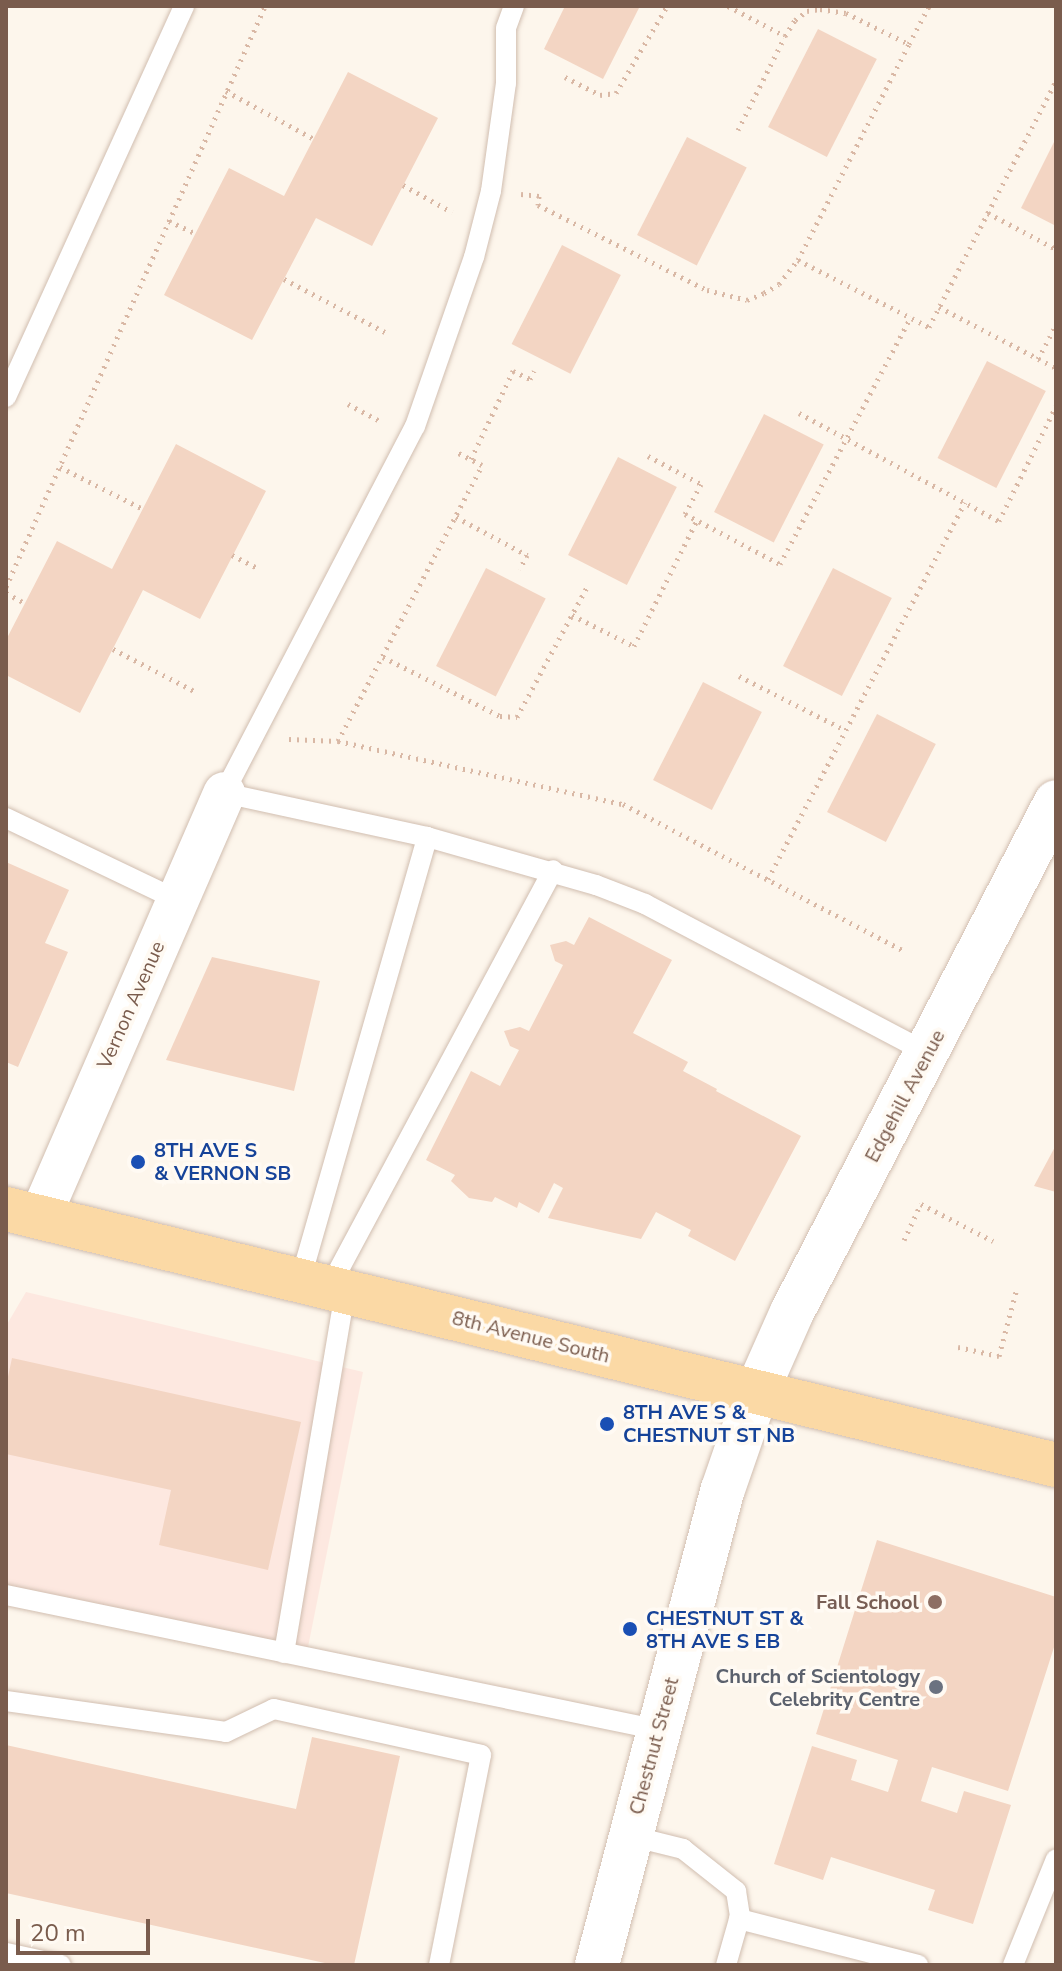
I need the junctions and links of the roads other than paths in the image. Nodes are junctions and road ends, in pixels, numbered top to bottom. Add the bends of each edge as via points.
1 (184, 6) edge
2 (514, 6) edge
3 (6, 397) edge
4 (224, 793) junction
5 (1056, 802) edge
6 (6, 818) edge
7 (427, 837) junction
8 (553, 870) junction
9 (177, 900) junction
10 (928, 1053) junction
11 (23, 1213) edge
12 (325, 1287) junction
13 (757, 1391) junction
14 (1056, 1465) edge
15 (6, 1595) edge
16 (284, 1653) junction
17 (6, 1701) edge
18 (659, 1730) junction
19 (631, 1836) junction
20 (1056, 1859) edge
21 (739, 1919) junction
22 (6, 1953) edge
23 (61, 1965) edge
24 (439, 1965) edge
25 (597, 1965) edge
26 (726, 1965) edge
27 (918, 1965) edge
28 (1013, 1965) edge

1 - 3 lane
2 - 4 lane via 506,28 506,83 482,229 403,454
4 - 7 lane
4 - 9 street, Vernon Avenue
5 - 10 street, Edgehill Avenue
6 - 9 lane
7 - 8 lane
7 - 12 lane
8 - 10 lane via 645,904
8 - 12 lane
9 - 11 street, Vernon Avenue
10 - 13 street, Edgehill Avenue via 792,1312
11 - 12 main road, 8th Avenue South
12 - 13 main road, 8th Avenue South
12 - 16 lane
13 - 14 main road, 8th Avenue South
13 - 18 street, Chestnut Street via 723,1489
15 - 16 lane
16 - 18 lane
17 - 24 lane via 226,1732 274,1709 481,1755
18 - 19 street, Chestnut Street
19 - 21 lane via 683,1849 736,1891
19 - 25 street, Chestnut Street
20 - 28 lane
21 - 26 lane
21 - 27 lane
22 - 23 lane

